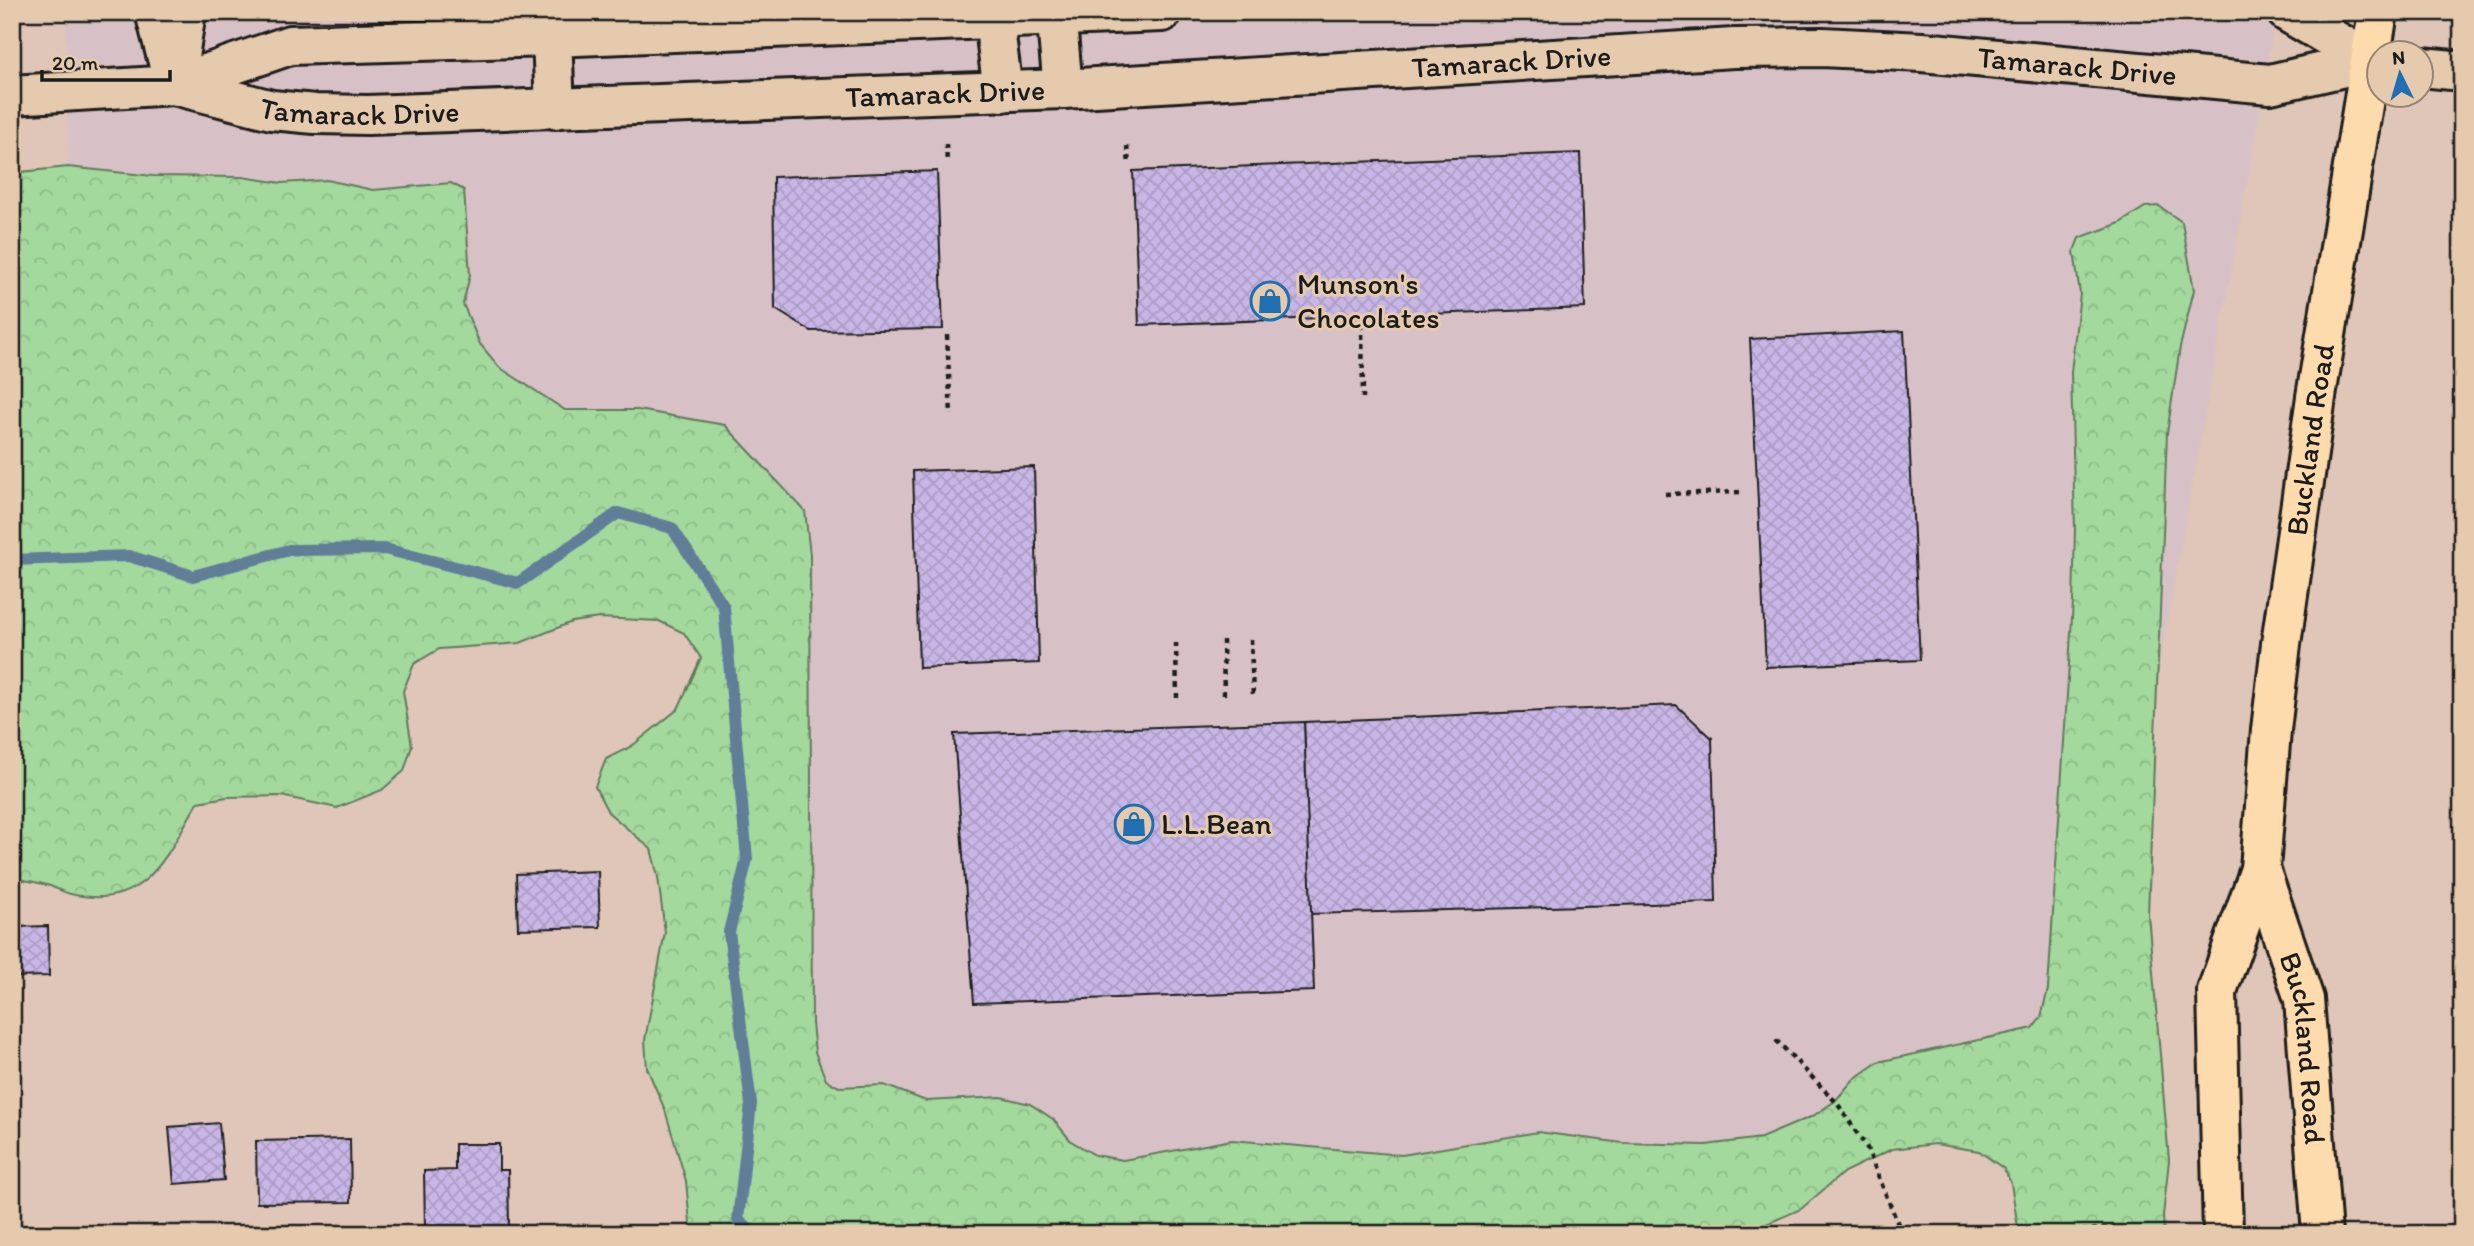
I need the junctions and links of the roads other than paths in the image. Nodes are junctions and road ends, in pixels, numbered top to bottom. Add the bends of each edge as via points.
1 (155, 12) edge
2 (186, 12) edge
3 (1162, 12) edge
4 (2287, 12) edge
5 (2378, 12) edge
6 (1056, 15) edge
7 (994, 16) edge
8 (552, 37) junction
9 (2376, 38) edge
10 (2366, 56) edge
11 (2366, 63) edge
12 (2436, 68) edge
13 (2462, 71) edge
14 (174, 85) junction
15 (1063, 89) junction
16 (1003, 92) junction
17 (12, 95) edge
18 (2367, 108) edge
19 (555, 109) junction
20 (2260, 869) junction
21 (2223, 1234) edge
22 (2322, 1234) edge

1 - 14 street
2 - 14 street
3 - 6 street, Tamarack Drive
4 - 10 street
5 - 9 main road, Buckland Road
6 - 7 street, Tamarack Drive
6 - 15 street
7 - 8 street, Tamarack Drive
7 - 16 street
8 - 14 street, Tamarack Drive via 290,45
8 - 19 street
11 - 15 street, Tamarack Drive via 2270,84 1923,52 1734,48
12 - 13 street
14 - 17 street
14 - 19 street, Tamarack Drive via 272,110 315,114
15 - 16 street, Tamarack Drive
16 - 19 street, Tamarack Drive
18 - 20 main road, Buckland Road via 2316,397 2281,644
20 - 21 main road, Buckland Road via 2217,991
20 - 22 main road, Buckland Road via 2304,999

